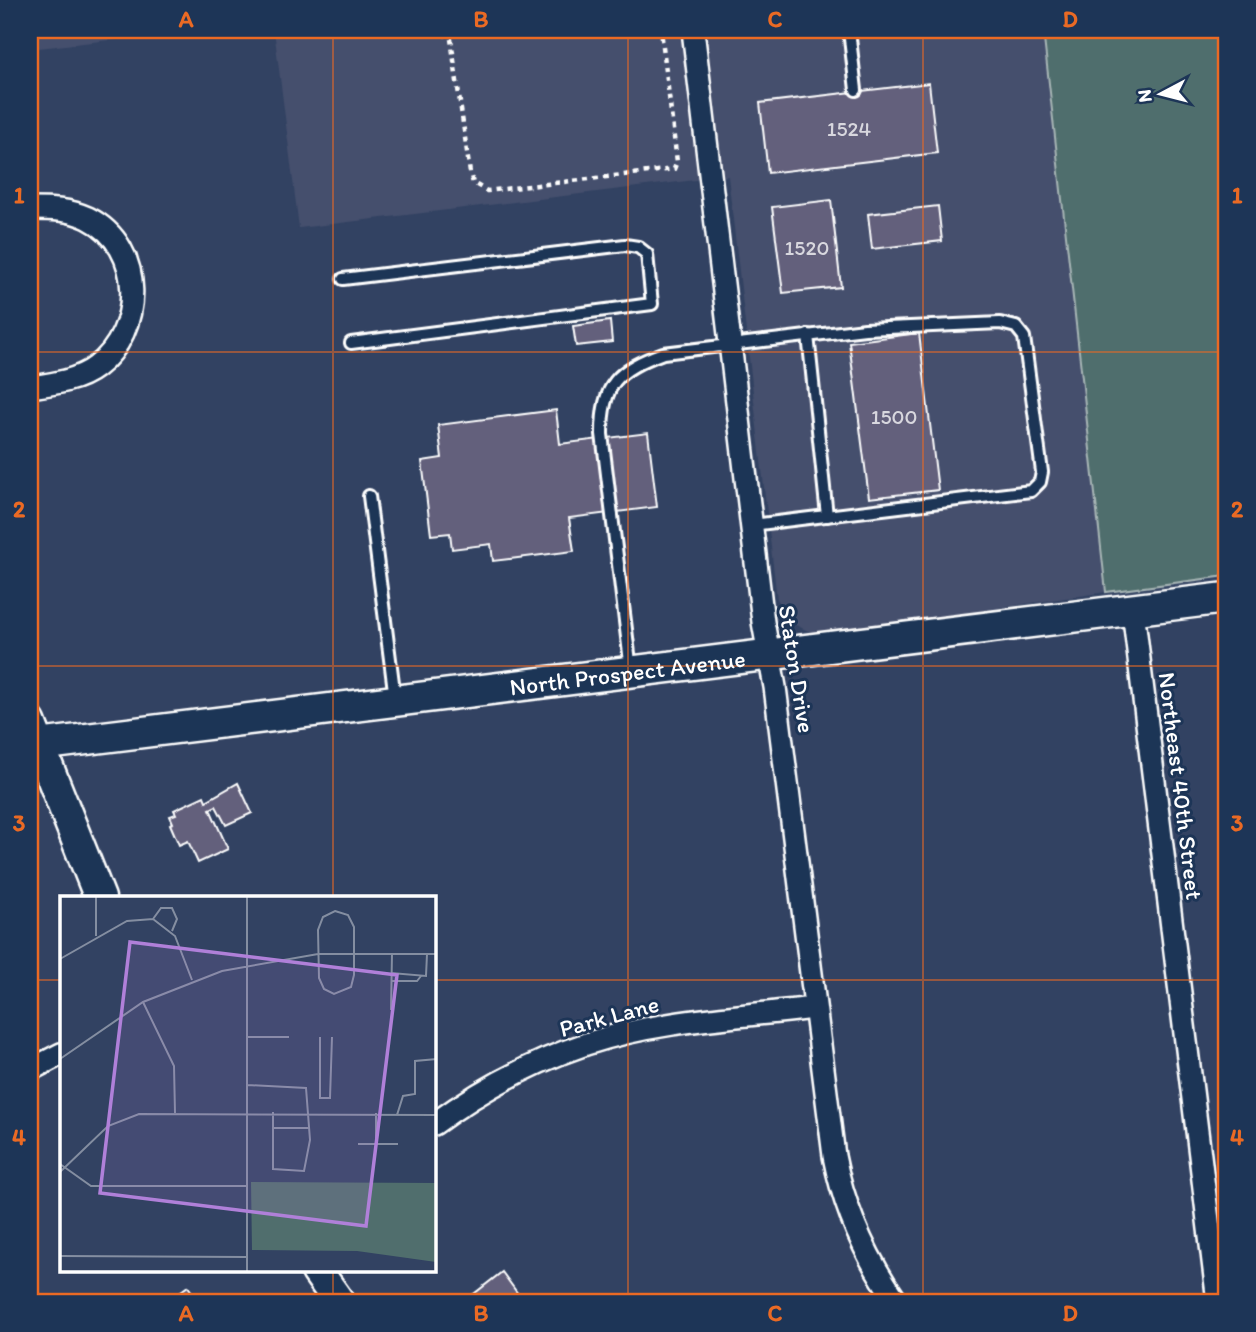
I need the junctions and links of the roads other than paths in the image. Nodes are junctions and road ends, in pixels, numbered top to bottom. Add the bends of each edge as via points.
1 (693, 30) edge
2 (849, 30) edge
3 (856, 90) dead end
4 (30, 209) edge
5 (344, 279) dead end
6 (808, 335) junction
7 (351, 343) dead end
8 (730, 345) junction
9 (30, 387) edge
10 (369, 496) dead end
11 (827, 516) junction
12 (752, 525) junction
13 (1226, 598) edge
14 (1133, 610) junction
15 (769, 655) junction
16 (632, 673) junction
17 (395, 701) junction
18 (32, 738) edge
19 (99, 896) edge
20 (814, 1008) junction
21 (60, 1055) edge
22 (30, 1070) edge
23 (436, 1123) edge
24 (318, 1272) edge
25 (339, 1302) edge
26 (897, 1302) edge
27 (1218, 1302) edge

1 - 8 street, Staton Drive
2 - 3 lane
4 - 9 street via 60,209 88,218 112,237 127,265 133,295 130,323 116,349 95,369 62,382
5 - 7 lane via 625,245 646,254 648,266 652,304
6 - 8 lane
6 - 11 lane
6 - 11 lane via 972,324 1016,327 1024,337 1042,472 1031,491
8 - 12 street, Staton Drive
8 - 16 lane via 663,353 636,363 613,380 602,408
10 - 17 lane
11 - 12 lane
12 - 15 street, Staton Drive
13 - 14 street, North Prospect Avenue
14 - 15 street, North Prospect Avenue
14 - 27 street, Northeast 40th Street
15 - 16 street, North Prospect Avenue
15 - 20 street, Staton Drive
16 - 17 street, North Prospect Avenue
17 - 18 street, North Prospect Avenue
18 - 19 street
20 - 23 street, Park Lane via 661,1026 585,1044 486,1090
20 - 26 street, Staton Drive via 840,1187 851,1218
21 - 22 street
24 - 25 street

